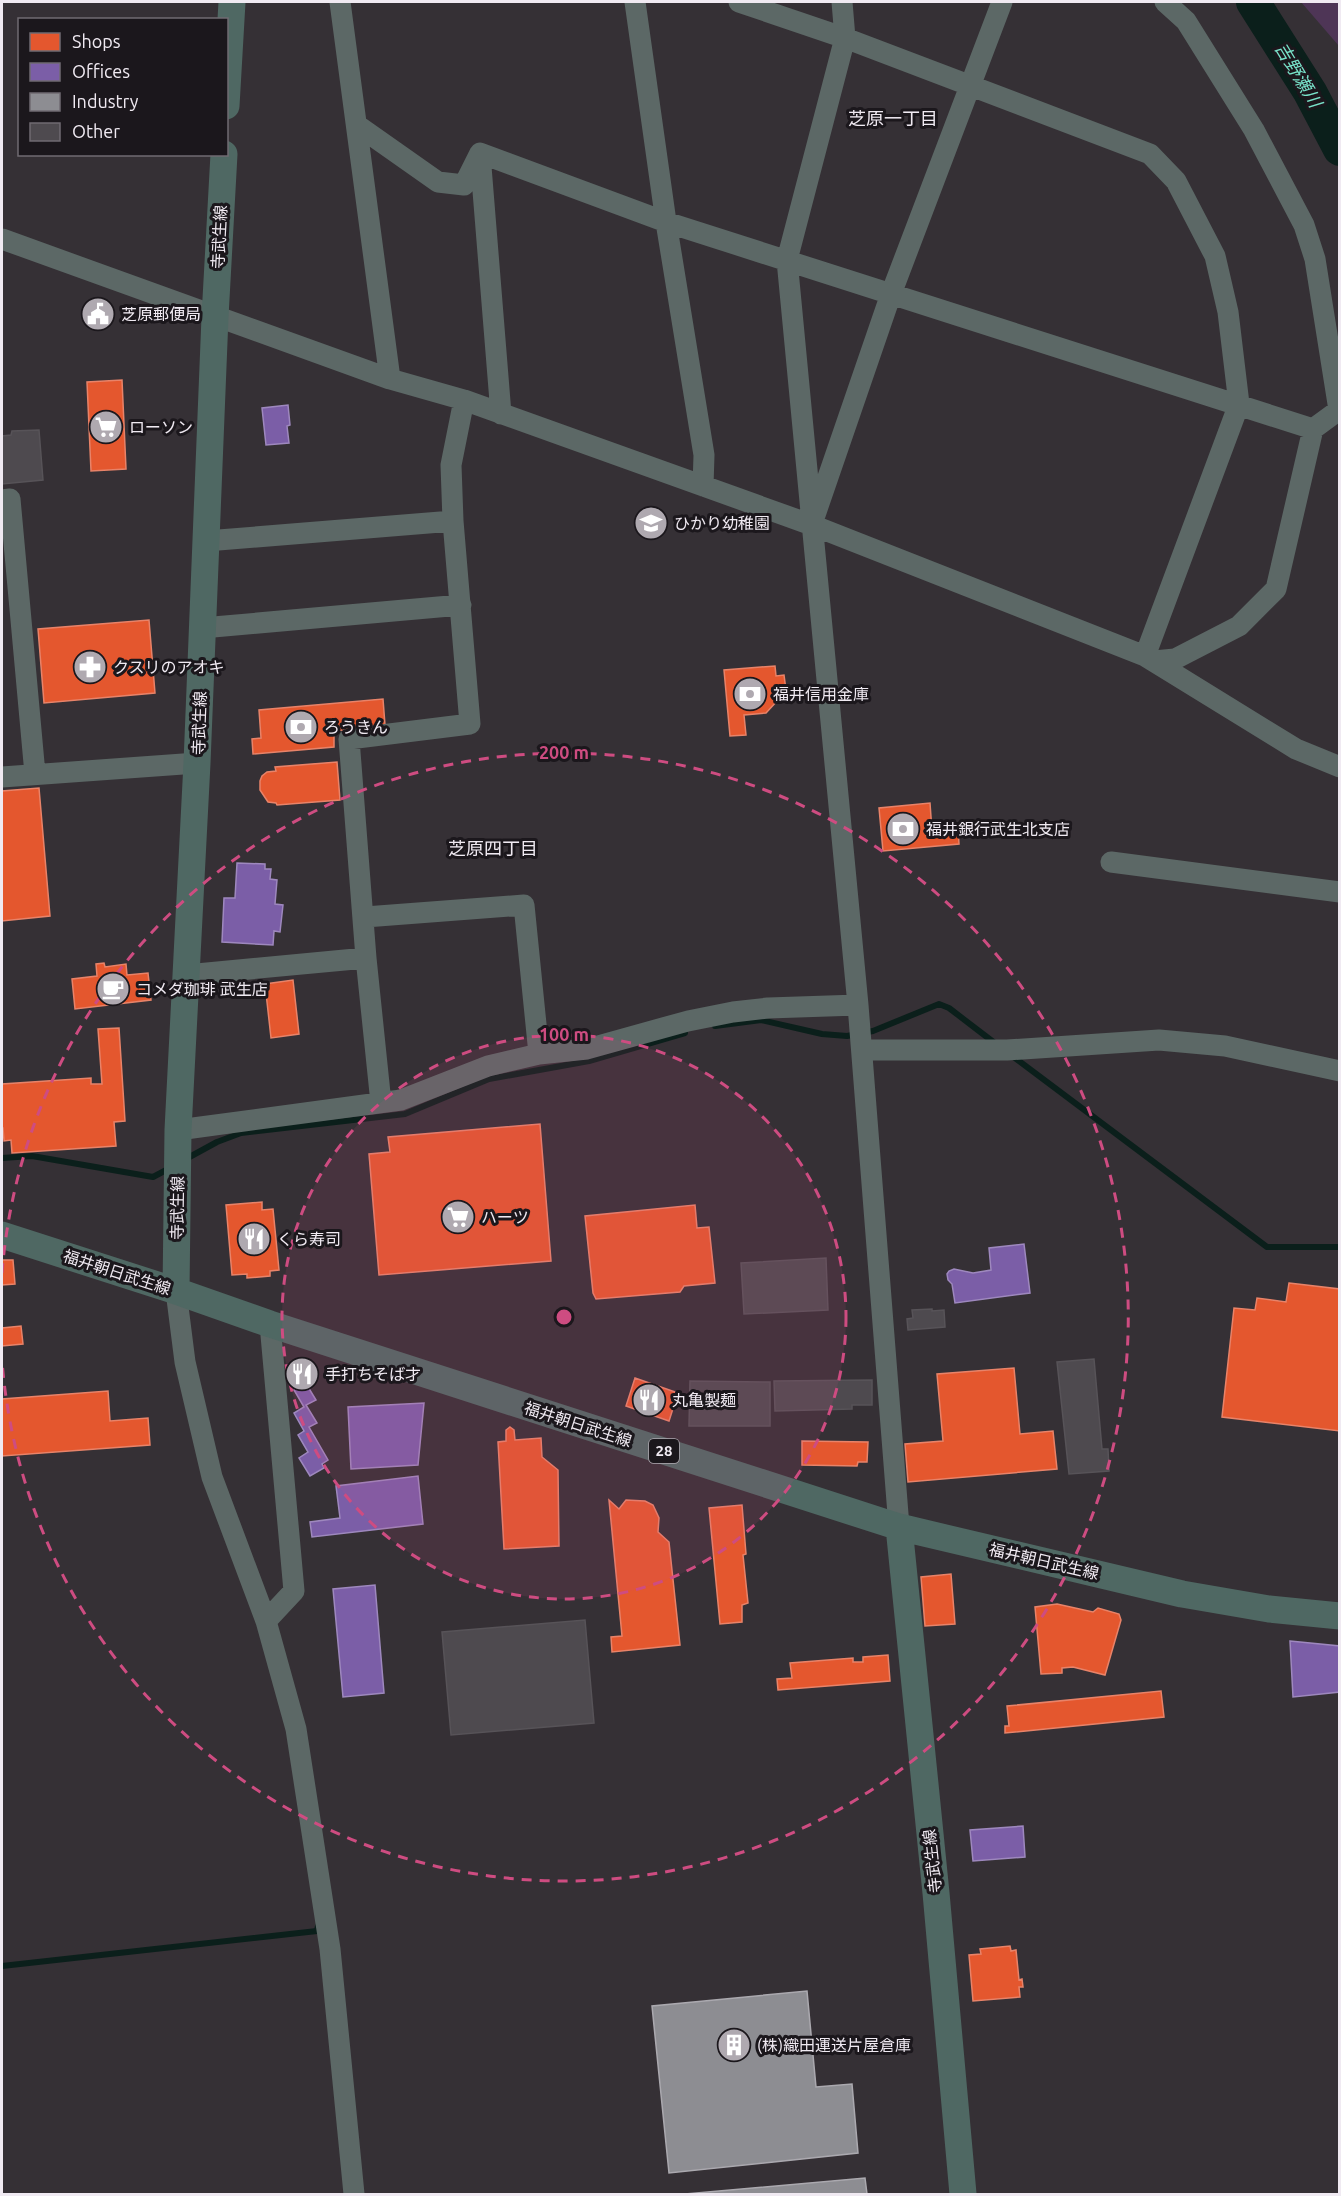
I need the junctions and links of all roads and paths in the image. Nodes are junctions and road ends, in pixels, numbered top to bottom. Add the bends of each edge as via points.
1 (232, 2) edge
2 (340, 2) edge
3 (635, 2) edge
4 (739, 2) edge
5 (842, 2) edge
6 (1002, 2) edge
7 (1165, 2) edge
8 (845, 38) junction
9 (228, 71) edge
10 (968, 86) junction
11 (357, 125) junction
12 (480, 153) junction
13 (224, 156) edge
14 (666, 222) junction
15 (2, 239) edge
16 (787, 260) junction
17 (891, 294) junction
18 (215, 317) junction
19 (390, 379) junction
20 (464, 400) junction
21 (1239, 404) junction
22 (501, 414) junction
23 (1313, 429) junction
24 (704, 486) junction
25 (2, 500) edge
26 (453, 521) junction
27 (812, 525) junction
28 (206, 541) junction
29 (461, 605) junction
30 (202, 628) junction
31 (1149, 659) junction
32 (197, 763) junction
33 (1340, 767) edge
34 (35, 774) junction
35 (2, 777) edge
36 (1111, 862) dead end
37 (1340, 892) edge
38 (365, 917) junction
39 (366, 958) junction
40 (186, 975) junction
41 (858, 1005) junction
42 (862, 1050) junction
43 (539, 1054) junction
44 (1340, 1071) edge
45 (381, 1102) junction
46 (178, 1130) junction
47 (2, 1235) edge
48 (176, 1292) junction
49 (270, 1324) junction
50 (899, 1527) junction
51 (1340, 1616) edge
52 (266, 1621) junction
53 (354, 2194) edge
54 (963, 2194) edge

1 - 9 main road
2 - 11 street
3 - 14 street
4 - 8 street
5 - 8 street
6 - 10 street
7 - 23 street via 1186,21 1254,129 1304,225 1315,260 1339,411
8 - 10 street
8 - 16 street
10 - 17 street
10 - 21 street via 1150,154 1176,181 1215,256
11 - 12 street via 438,182 464,184
11 - 19 street
12 - 14 street
12 - 22 street
13 - 18 main road, 寺武生線
14 - 16 street
14 - 24 street via 704,455
15 - 18 street
16 - 17 street
16 - 27 street
17 - 21 street
17 - 27 street
18 - 19 street
18 - 28 main road, 寺武生線
19 - 20 street
20 - 22 street
20 - 26 street via 451,465
21 - 23 street
21 - 31 street
22 - 24 street
23 - 31 street via 1276,589 1239,626 1175,659
24 - 27 street
25 - 34 street via 10,499
26 - 28 street
26 - 29 street
27 - 31 street
27 - 41 street
28 - 30 main road, 寺武生線
29 - 30 street
29 - 38 street via 470,724 349,739
30 - 32 main road, 寺武生線
31 - 33 street via 1296,749
32 - 34 street
32 - 40 main road, 寺武生線
34 - 35 street
36 - 37 street
38 - 39 street
38 - 43 street via 524,905
39 - 40 street
39 - 45 street
40 - 46 main road, 寺武生線
41 - 42 street
41 - 43 street via 732,1012 587,1049
42 - 44 street via 1007,1050 1159,1040 1225,1046
42 - 50 street
43 - 45 street via 488,1066 401,1100
45 - 46 street
46 - 48 main road, 寺武生線
47 - 48 main road, 福井朝日武生線 / 28
48 - 49 main road, 福井朝日武生線 / 28
48 - 52 street via 185,1362 213,1477
49 - 50 main road, 福井朝日武生線 / 28
49 - 52 street via 294,1591
50 - 51 main road, 福井朝日武生線 / 28 via 1182,1594
50 - 54 main road, 寺武生線
52 - 53 street via 296,1729 314,1835 330,1949

